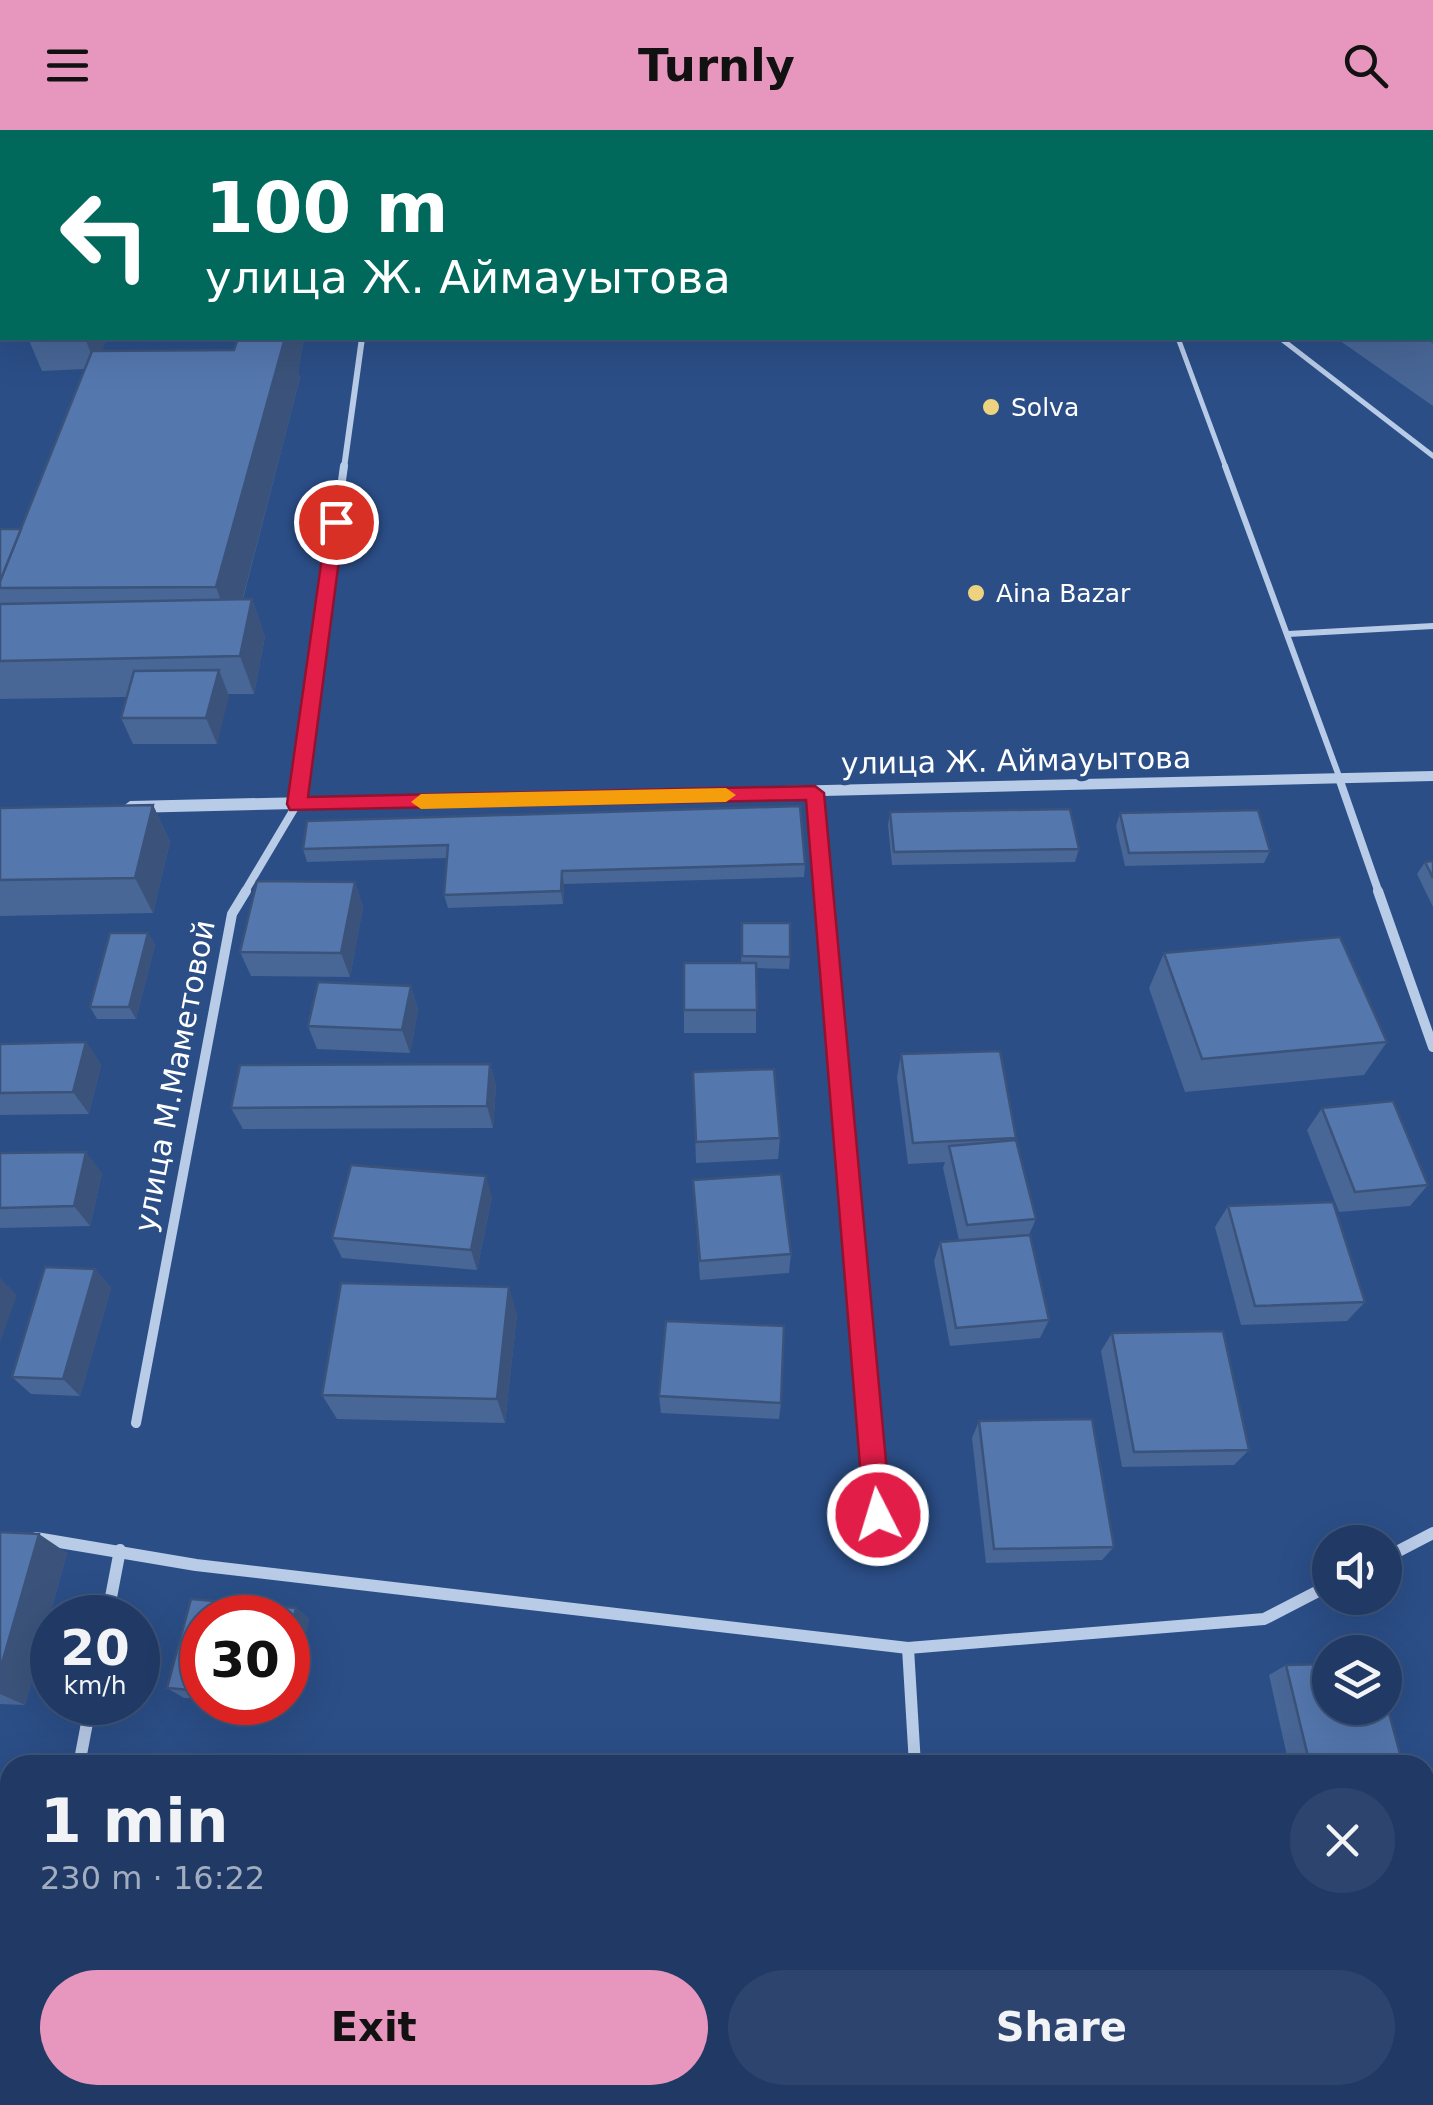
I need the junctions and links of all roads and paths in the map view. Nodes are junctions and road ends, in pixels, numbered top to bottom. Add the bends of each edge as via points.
1 (362, 340) edge
2 (1179, 340) edge
3 (1283, 340) edge
4 (1433, 456) edge
5 (1433, 626) edge
6 (1288, 634) junction
7 (1433, 776) edge
8 (1340, 781) junction
9 (815, 793) junction
10 (297, 804) junction
11 (119, 807) edge
12 (1433, 1047) edge
13 (136, 1423) dead end
14 (1433, 1534) edge
15 (17, 1536) edge
16 (120, 1550) junction
17 (1402, 1550) edge
18 (881, 1553) dead end
19 (111, 1595) edge
20 (1312, 1595) edge
21 (908, 1648) junction
22 (87, 1725) edge
23 (81, 1755) edge
24 (914, 1755) edge

1 - 10 street, улица М.Маметовой
2 - 6 lane
3 - 4 lane
5 - 6 lane
6 - 8 lane
7 - 8 street, улица Ж. Аймауытова
8 - 9 street, улица Ж. Аймауытова
8 - 12 street
9 - 10 street, улица Ж. Аймауытова
9 - 18 street
10 - 11 street, улица Ж. Аймауытова
10 - 13 street, улица М.Маметовой via 232,914
14 - 17 street
15 - 16 street
16 - 19 street
16 - 21 street
20 - 21 street via 1264,1619
21 - 24 street
22 - 23 street

